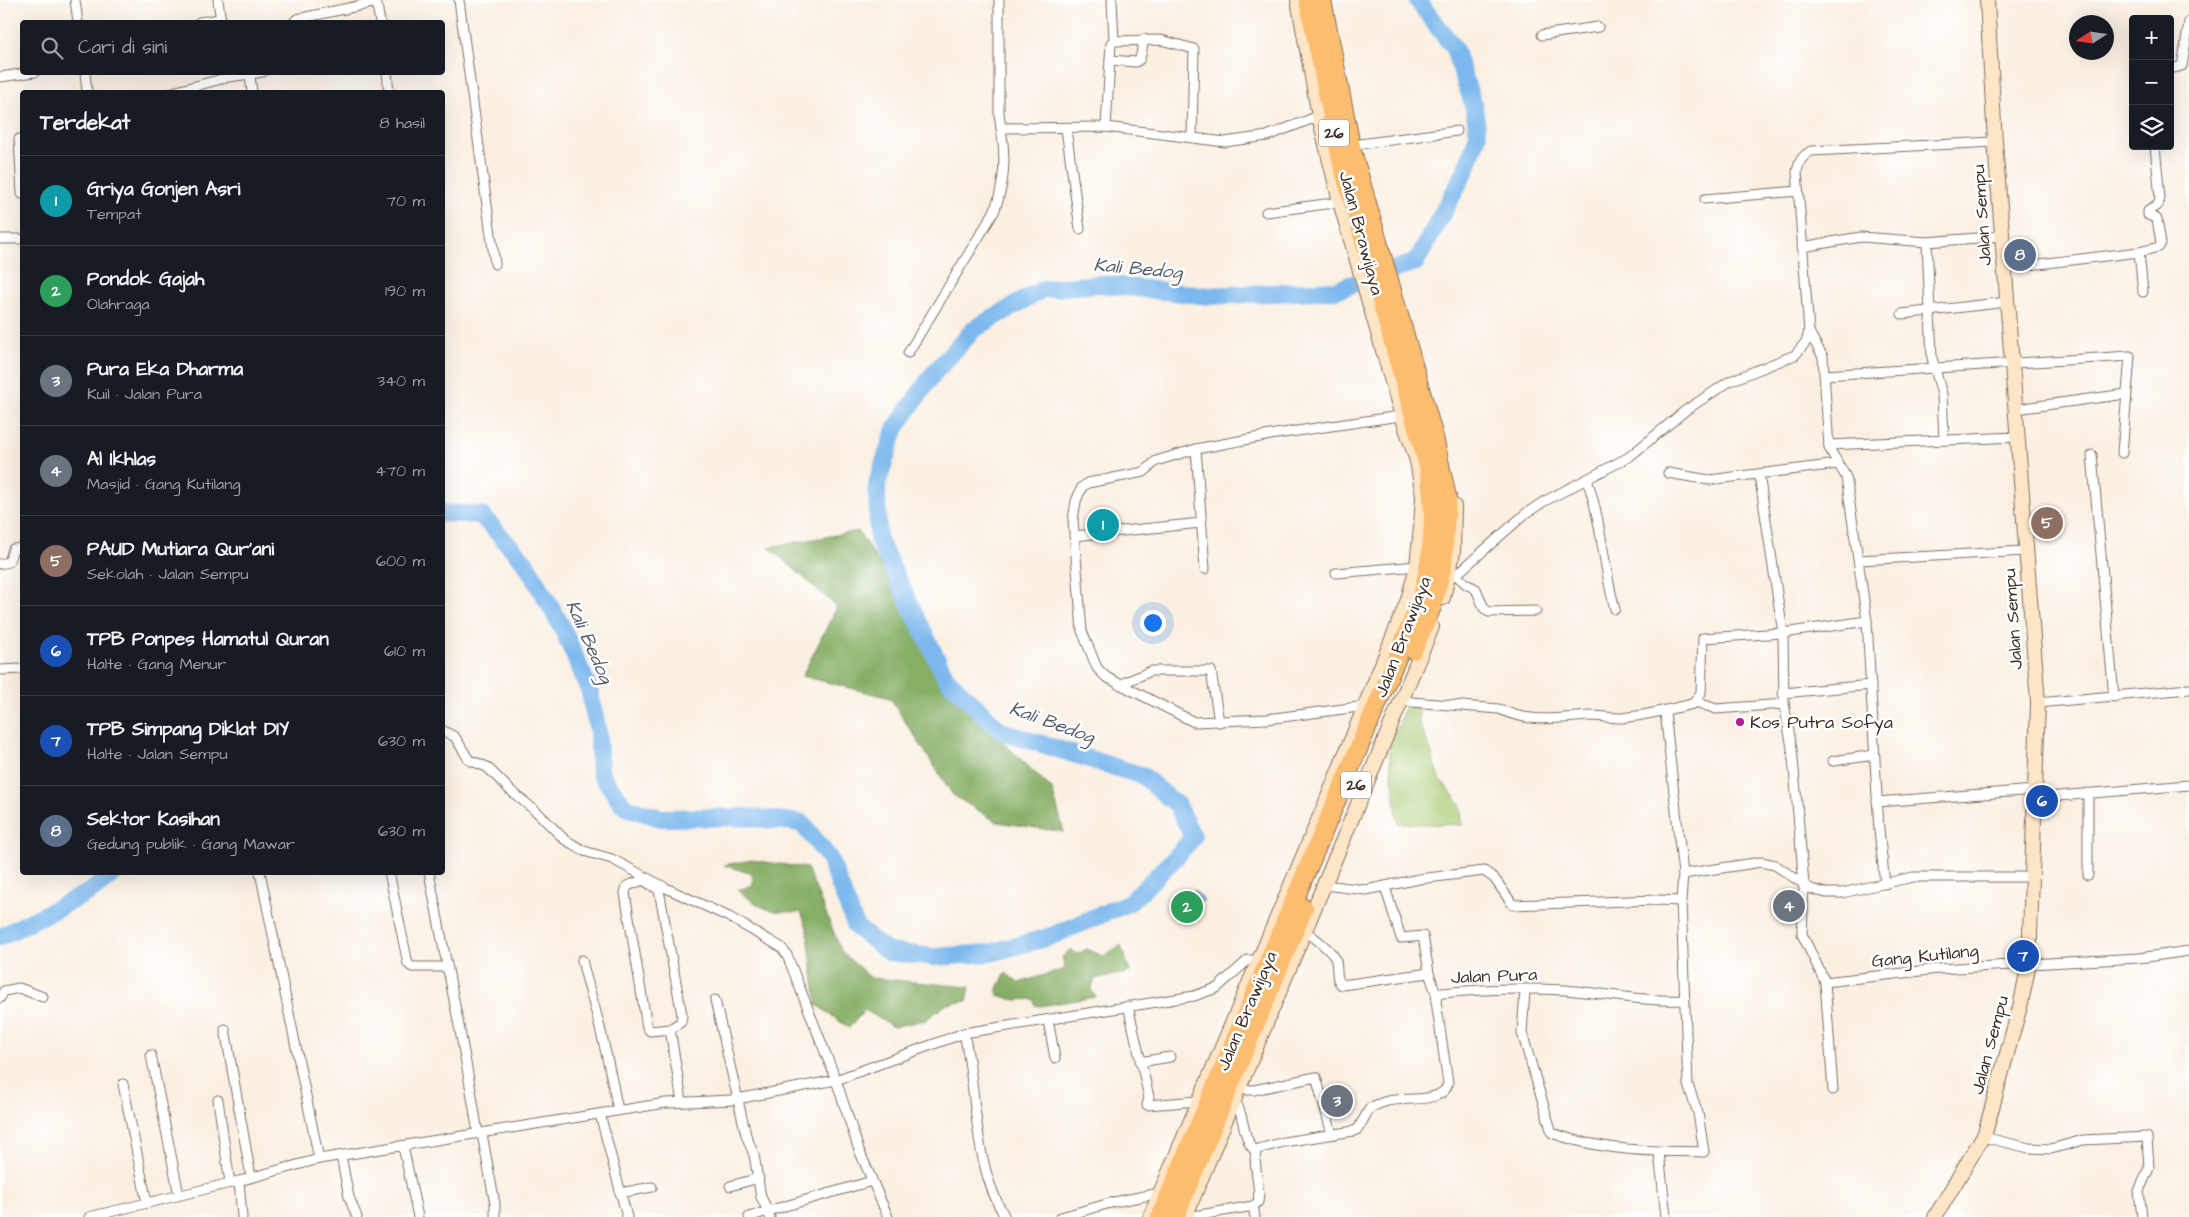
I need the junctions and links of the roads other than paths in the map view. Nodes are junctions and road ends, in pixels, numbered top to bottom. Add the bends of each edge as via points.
1 (75, 0) edge
2 (218, 0) edge
3 (459, 0) edge
4 (999, 0) edge
5 (1112, 0) edge
6 (1298, 0) edge
7 (1308, 0) edge
8 (1322, 0) edge
9 (1331, 0) edge
10 (1987, 0) edge
11 (377, 1) edge
12 (78, 20) edge
13 (221, 20) edge
14 (296, 20) edge
15 (380, 20) edge
16 (2189, 22) edge
17 (1598, 27) dead end
18 (1542, 35) dead end
19 (1144, 39) junction
20 (1114, 41) junction
21 (1326, 56) junction
22 (1110, 60) junction
23 (2174, 68) edge
24 (20, 74) edge
25 (85, 75) edge
26 (229, 75) edge
27 (253, 75) edge
28 (387, 75) edge
29 (250, 76) junction
30 (0, 77) edge
31 (87, 90) edge
32 (180, 90) edge
33 (252, 90) edge
34 (389, 90) edge
35 (1319, 116) junction
36 (1106, 127) junction
37 (1001, 128) junction
38 (1066, 129) junction
39 (1457, 131) dead end
40 (1192, 137) junction
41 (19, 140) dead end
42 (1995, 142) junction
43 (1360, 144) junction
44 (2155, 150) edge
45 (20, 158) edge
46 (1798, 191) junction
47 (1705, 199) dead end
48 (1340, 202) junction
49 (1266, 212) dead end
50 (1080, 230) dead end
51 (2002, 236) junction
52 (20, 239) edge
53 (0, 240) edge
54 (1927, 242) junction
55 (1802, 248) junction
56 (2139, 252) junction
57 (1375, 261) junction
58 (495, 264) dead end
59 (2005, 268) junction
60 (2144, 292) dead end
61 (2007, 302) junction
62 (1930, 311) junction
63 (1902, 314) dead end
64 (1809, 332) junction
65 (1398, 341) junction
66 (908, 353) dead end
67 (2012, 364) junction
68 (1935, 369) junction
69 (1824, 375) junction
70 (2126, 394) junction
71 (2016, 409) junction
72 (1407, 415) junction
73 (2018, 437) junction
74 (1944, 440) junction
75 (1829, 445) junction
76 (1196, 449) junction
77 (2122, 453) dead end
78 (2092, 455) dead end
79 (1838, 464) junction
80 (1668, 473) dead end
81 (1759, 474) junction
82 (1587, 480) junction
83 (1201, 523) junction
84 (1074, 536) junction
85 (20, 548) edge
86 (2026, 551) junction
87 (1859, 560) junction
88 (0, 564) edge
89 (1417, 566) junction
90 (1204, 569) dead end
91 (1336, 573) dead end
92 (1453, 575) junction
93 (1615, 609) dead end
94 (1536, 611) dead end
95 (1867, 621) junction
96 (1783, 633) junction
97 (20, 669) edge
98 (0, 670) edge
99 (1119, 685) junction
100 (1870, 685) junction
101 (2189, 689) edge
102 (1783, 693) junction
103 (2114, 696) junction
104 (1403, 699) junction
105 (1696, 702) junction
106 (2038, 703) junction
107 (1784, 704) junction
108 (1366, 706) junction
109 (1665, 712) junction
110 (1220, 722) junction
111 (445, 732) edge
112 (1874, 755) junction
113 (1833, 761) dead end
114 (2189, 785) edge
115 (2088, 793) junction
116 (2035, 794) junction
117 (1877, 802) junction
118 (1683, 874) junction
119 (261, 875) edge
120 (390, 875) edge
121 (430, 875) edge
122 (2088, 875) dead end
123 (2032, 876) junction
124 (1804, 884) junction
125 (1885, 884) junction
126 (1324, 885) junction
127 (1385, 887) junction
128 (1681, 901) junction
129 (1304, 932) junction
130 (2189, 951) edge
131 (582, 960) dead end
132 (1258, 960) junction
133 (2029, 963) junction
134 (447, 967) junction
135 (1429, 973) junction
136 (1825, 982) junction
137 (1525, 991) junction
138 (1437, 996) junction
139 (43, 997) dead end
140 (0, 998) edge
141 (716, 1000) dead end
142 (1684, 1000) junction
143 (1128, 1006) junction
144 (1048, 1020) junction
145 (225, 1029) dead end
146 (670, 1029) junction
147 (964, 1033) junction
148 (151, 1055) dead end
149 (1170, 1057) dead end
150 (1055, 1058) dead end
151 (1140, 1062) junction
152 (836, 1080) junction
153 (123, 1084) dead end
154 (1240, 1086) junction
155 (1833, 1090) dead end
156 (737, 1099) junction
157 (1234, 1099) junction
158 (218, 1100) dead end
159 (1198, 1101) junction
160 (682, 1102) junction
161 (618, 1110) junction
162 (600, 1114) junction
163 (480, 1134) junction
164 (1332, 1134) junction
165 (1983, 1137) junction
166 (403, 1146) junction
167 (1255, 1151) junction
168 (1658, 1152) junction
169 (341, 1156) junction
170 (319, 1159) junction
171 (251, 1177) junction
172 (759, 1178) junction
173 (872, 1181) junction
174 (235, 1182) junction
175 (730, 1186) dead end
176 (652, 1187) dead end
177 (620, 1193) junction
178 (1160, 1193) junction
179 (179, 1195) junction
180 (147, 1203) junction
181 (1253, 1206) junction
182 (769, 1214) edge
183 (110, 1215) edge
184 (1182, 1216) edge
185 (89, 1217) edge
186 (242, 1217) edge
187 (357, 1217) edge
188 (418, 1217) edge
189 (495, 1217) edge
190 (627, 1217) edge
191 (749, 1217) edge
192 (888, 1217) edge
193 (1005, 1217) edge
194 (1061, 1217) edge
195 (1150, 1217) edge
196 (1160, 1217) edge
197 (1255, 1217) edge
198 (1666, 1217) edge
199 (1935, 1217) edge
200 (2142, 1217) edge

1 - 12 street
2 - 13 street
3 - 58 street
4 - 37 street
5 - 20 street
6 - 35 street
7 - 21 highway, Jalan Brawijaya / 26
8 - 21 highway, Jalan Brawijaya / 26
9 - 43 highway
10 - 42 street, Jalan Sempu
11 - 14 street
11 - 15 street
16 - 23 street via 2182,66
17 - 18 street
19 - 20 street
19 - 22 street via 1140,59 1136,62
19 - 40 street via 1194,49
20 - 22 street via 1111,43
21 - 57 highway, Jalan Brawijaya / 26 via 1341,160
22 - 36 street
24 - 30 street
25 - 31 street
26 - 29 street
26 - 32 street
27 - 29 street
28 - 34 street
29 - 33 street
35 - 40 street via 1248,140 1225,142
35 - 48 street
36 - 38 street
36 - 40 street
37 - 38 street
37 - 66 street via 1004,147 1000,198
38 - 50 street
39 - 43 street
41 - 45 street
42 - 46 street via 1811,151 1798,163
42 - 51 street, Jalan Sempu
43 - 57 highway
44 - 56 street via 2160,198 2148,215 2157,219 2161,243 2159,247
46 - 47 street
46 - 55 street
48 - 49 street
48 - 57 street
51 - 54 street
51 - 59 street, Jalan Sempu
52 - 53 street
54 - 55 street via 1861,237
54 - 62 street
55 - 64 street
56 - 59 street
56 - 60 street
57 - 65 highway, Jalan Brawijaya / 26
59 - 61 street, Jalan Sempu
61 - 62 street
61 - 67 street, Jalan Sempu
62 - 63 street
62 - 68 street
64 - 69 street via 1823,357
64 - 82 street via 1806,342 1795,355 1730,381 1686,410 1629,457
65 - 72 highway, Jalan Brawijaya / 26
65 - 92 street via 1453,489
65 - 184 highway, Jalan Brawijaya / 26 via 1434,437 1447,496 1447,533 1438,587
67 - 68 street
67 - 70 street via 2130,356
67 - 71 street, Jalan Sempu
68 - 69 street
68 - 74 street via 1942,394
69 - 75 street
70 - 71 street
70 - 77 street
71 - 73 street, Jalan Sempu
72 - 76 street
72 - 89 street via 1423,496
72 - 196 highway, Jalan Brawijaya / 26 via 1428,466 1433,495 1430,565 1420,603
73 - 74 street
73 - 86 street, Jalan Sempu
74 - 75 street
75 - 79 street
76 - 83 street
76 - 84 street via 1156,461 1144,472 1082,487 1076,500
78 - 103 street
79 - 81 street
79 - 87 street via 1846,477
80 - 81 street via 1709,480
81 - 96 street
82 - 92 street via 1525,514
82 - 93 street via 1598,510 1606,573
83 - 84 street
83 - 90 street
84 - 99 street via 1082,631 1097,668
85 - 88 street via 13,549 9,562
86 - 87 street
86 - 106 street, Jalan Sempu
87 - 95 street
89 - 91 street
89 - 108 street via 1408,600
92 - 94 street via 1476,589 1489,612
92 - 104 street
95 - 96 street
95 - 100 street
96 - 102 street
96 - 105 street via 1703,638 1701,693
97 - 98 street
99 - 110 street via 1194,722
99 - 110 street via 1151,671 1211,671
100 - 102 street
100 - 112 street
101 - 103 street
102 - 107 street
103 - 106 street
104 - 109 street via 1499,709 1537,720 1592,716 1619,718
104 - 126 street
105 - 107 street via 1716,708
105 - 109 street
106 - 116 street, Jalan Sempu
107 - 124 street via 1792,748
108 - 110 street
108 - 132 street
109 - 118 street
111 - 152 street via 455,737 466,757 487,767 564,839 706,905 781,947
112 - 113 street
112 - 117 street
114 - 115 street
115 - 116 street
115 - 122 street
116 - 117 street
116 - 123 street, Jalan Sempu
117 - 125 street
118 - 124 street via 1761,862 1775,865
118 - 128 street
119 - 170 street
120 - 134 street via 408,964
121 - 134 street
123 - 125 street via 1913,877
123 - 133 street, Jalan Sempu
124 - 125 street via 1826,893 1842,893
124 - 136 street via 1802,934
126 - 127 street via 1357,890
126 - 129 street
127 - 128 street via 1484,871 1494,878 1512,905
127 - 135 street via 1401,938 1423,936
128 - 142 street
129 - 135 street via 1314,936 1334,958 1342,985
129 - 154 street
130 - 133 street, Gang Kutilang via 2139,958
131 - 161 street
132 - 143 street via 1248,960 1217,988 1194,996
132 - 159 street
133 - 136 street, Gang Kutilang
133 - 165 street, Jalan Sempu
134 - 163 street
135 - 138 street
136 - 155 street
137 - 138 street, Jalan Pura via 1489,989
137 - 142 street, Jalan Pura via 1563,990 1642,1000
137 - 168 street via 1522,1033 1552,1133 1575,1142
138 - 164 street, Jalan Pura via 1447,1088 1436,1096 1377,1105 1366,1112 1358,1129
139 - 140 street via 19,988 4,991
141 - 156 street
142 - 168 street via 1688,1085 1701,1126 1704,1152
143 - 144 street
143 - 151 street
144 - 147 street
144 - 150 street
145 - 171 street
146 - 146 street via 650,1031 646,1027 625,894 627,886 636,881 643,880 659,890 682,1015 681,1022
146 - 160 street
147 - 152 street
147 - 193 street via 983,1165
148 - 179 street
149 - 151 street
151 - 159 street via 1149,1097 1147,1105
152 - 156 street
152 - 173 street
153 - 180 street
154 - 157 street
154 - 164 street via 1254,1090 1316,1077
156 - 160 street
156 - 172 street
157 - 167 street via 1241,1110 1250,1146
157 - 184 street
158 - 174 street
159 - 178 street
160 - 161 street
161 - 162 street
162 - 163 street
162 - 177 street
163 - 166 street
163 - 189 street
164 - 167 street, Jalan Pura via 1284,1142
165 - 199 street, Jalan Sempu
165 - 200 street via 2029,1148 2051,1149 2083,1140 2147,1137 2149,1168 2139,1191
166 - 169 street
166 - 188 street
167 - 181 street via 1260,1190 1258,1202
168 - 198 street
169 - 170 street
169 - 187 street via 349,1197
170 - 171 street
171 - 174 street
172 - 175 street
172 - 182 street via 761,1198
173 - 182 street
173 - 192 street
174 - 179 street
174 - 186 street
176 - 177 street
177 - 190 street
178 - 194 street
178 - 195 street
179 - 180 street
180 - 183 street
181 - 184 street
181 - 197 street
182 - 191 street
183 - 185 street

